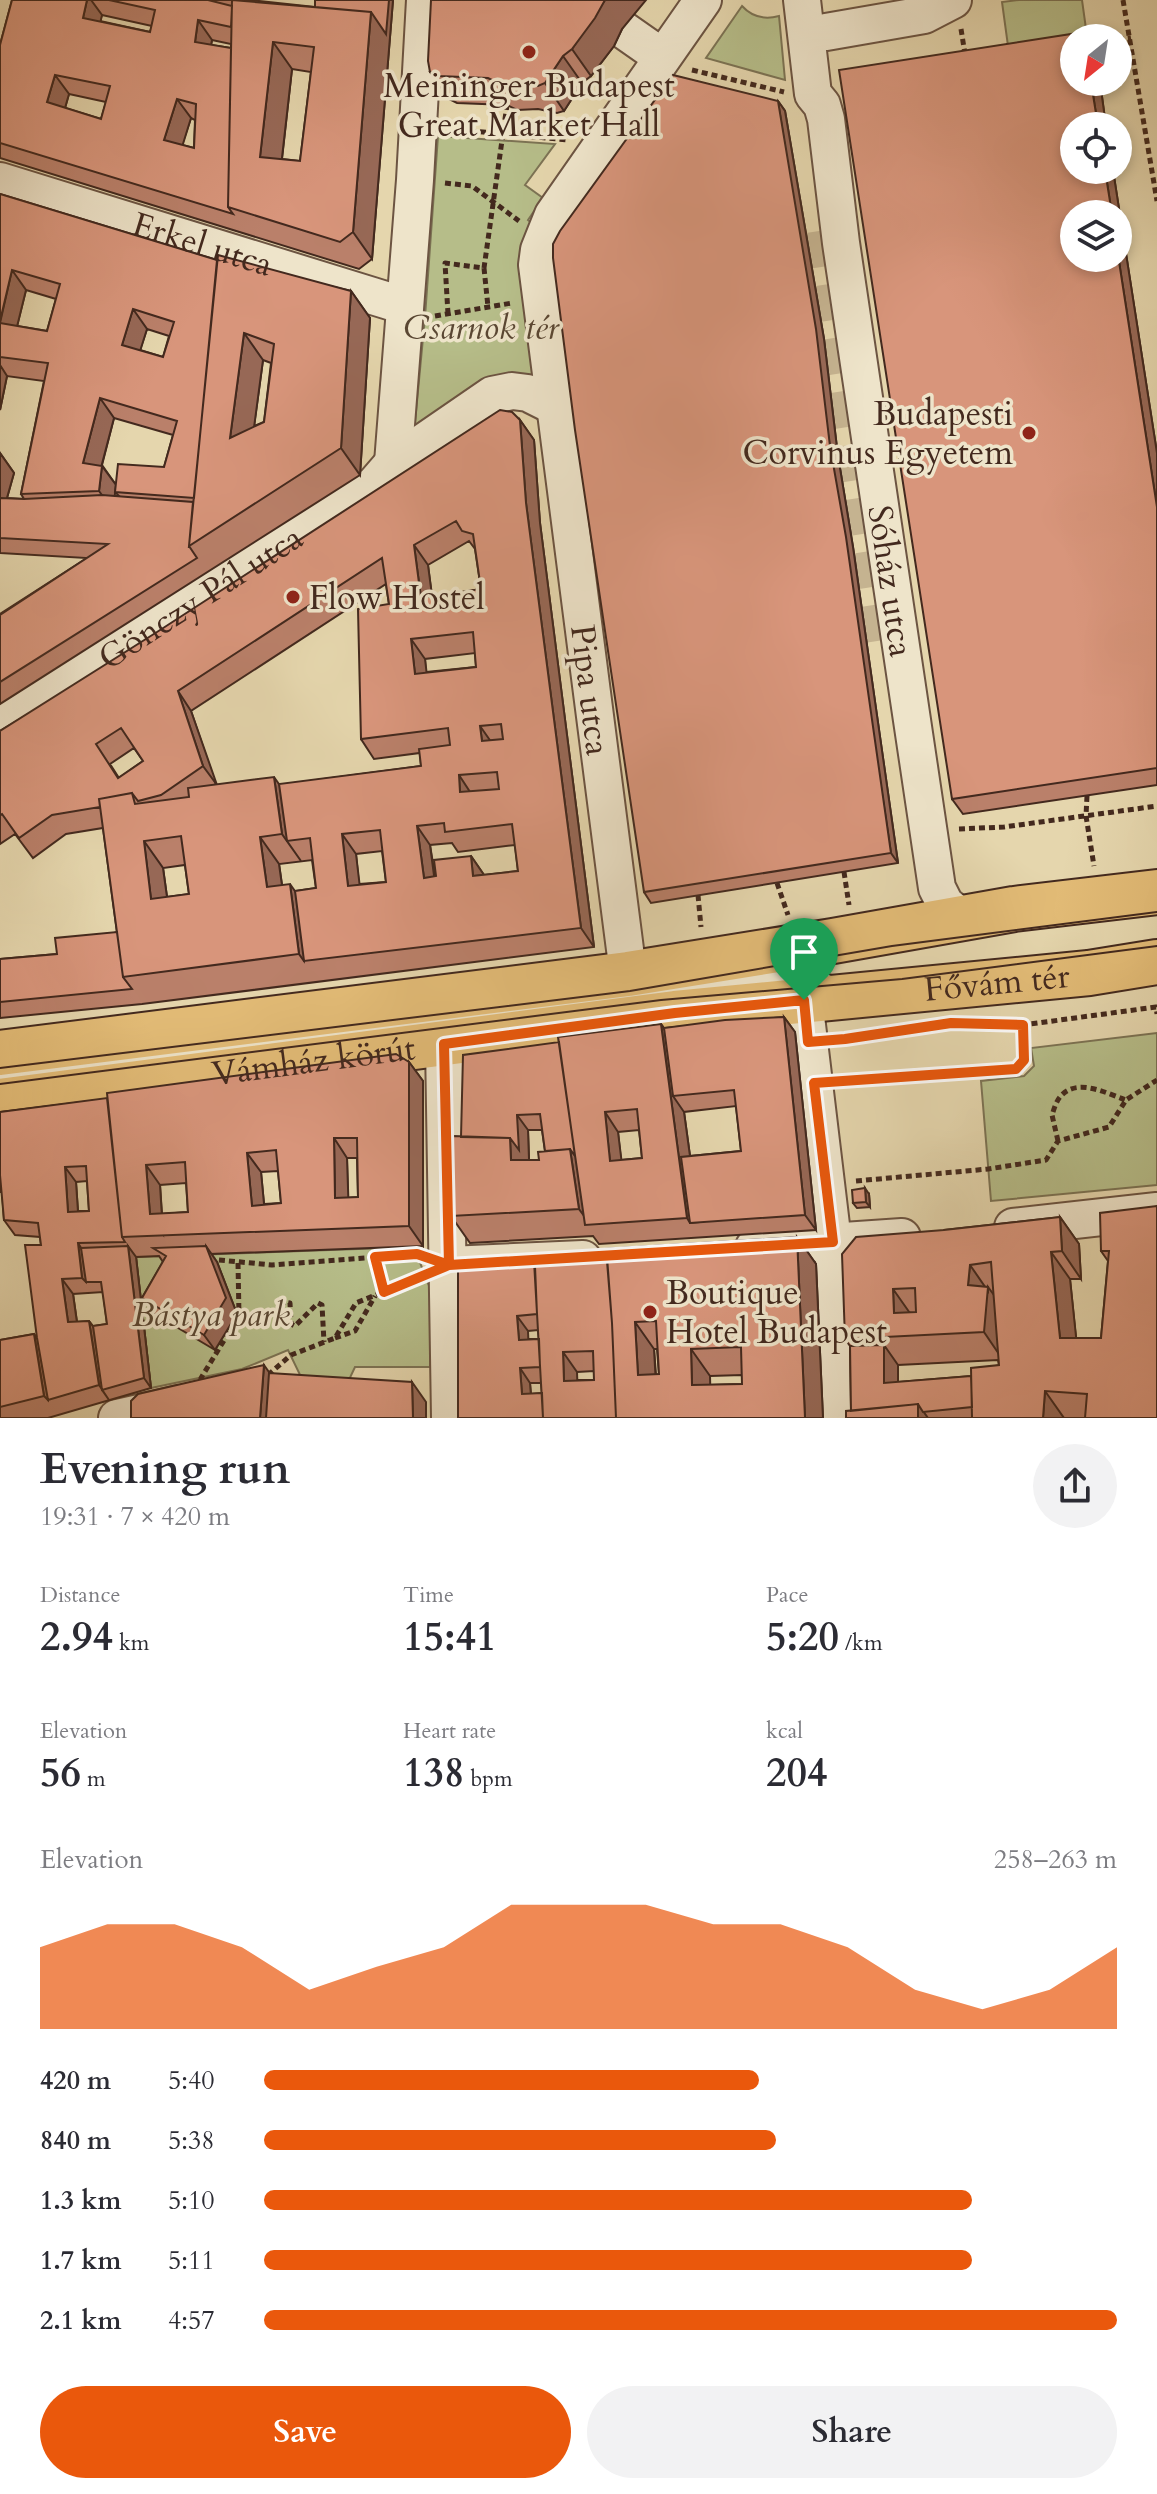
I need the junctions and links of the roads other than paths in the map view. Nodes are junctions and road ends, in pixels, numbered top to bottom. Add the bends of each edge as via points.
1 (425, 0) edge
2 (703, 0) edge
3 (802, 0) edge
4 (953, 0) edge
5 (622, 29) dead end
6 (826, 32) dead end
7 (662, 57) junction
8 (813, 90) junction
9 (0, 181) edge
10 (819, 231) tunnel mouth
11 (405, 306) junction
12 (554, 406) junction
13 (393, 463) junction
14 (0, 726) edge
15 (896, 728) dead end
16 (935, 872) junction
17 (1157, 892) edge
18 (961, 917) junction
19 (842, 929) junction
20 (1156, 963) edge
21 (630, 985) junction
22 (805, 1004) junction
23 (444, 1044) junction
24 (0, 1053) edge
25 (0, 1076) edge
26 (0, 1101) edge
27 (1157, 1211) edge
28 (979, 1231) edge
29 (933, 1234) edge
30 (833, 1242) junction
31 (723, 1250) edge
32 (614, 1257) edge
33 (449, 1265) junction
34 (206, 1397) edge
35 (440, 1402) edge
36 (123, 1417) edge
37 (840, 1418) edge

1 - 11 street
2 - 7 street
3 - 8 street, Sóház utca
4 - 6 street via 924,15
5 - 7 street
7 - 12 street via 553,215 527,231 537,265
8 - 10 street via 804,127
8 - 16 street, Sóház utca via 826,119
9 - 11 street, Erkel utca
11 - 13 street
12 - 13 street via 528,393 492,395
12 - 21 street, Pipa utca
13 - 14 street, Gönczy Pál utca via 374,485
15 - 16 street via 915,856
16 - 18 street, Sóház utca via 945,904
17 - 18 main road, Fővám tér
18 - 19 main road, Vámház körút
19 - 21 main road, Vámház körút
19 - 22 street, Vámház körút
20 - 22 main road, Fővám tér
21 - 22 street, Vámház körút
21 - 24 main road, Vámház körút
21 - 25 street, Vámház körút
22 - 23 main road, Vámház körút via 675,1013
22 - 30 street
23 - 26 main road, Vámház körút
23 - 33 street
27 - 28 street
29 - 30 street
30 - 31 street
30 - 37 street
32 - 33 street
33 - 35 street
34 - 36 street

